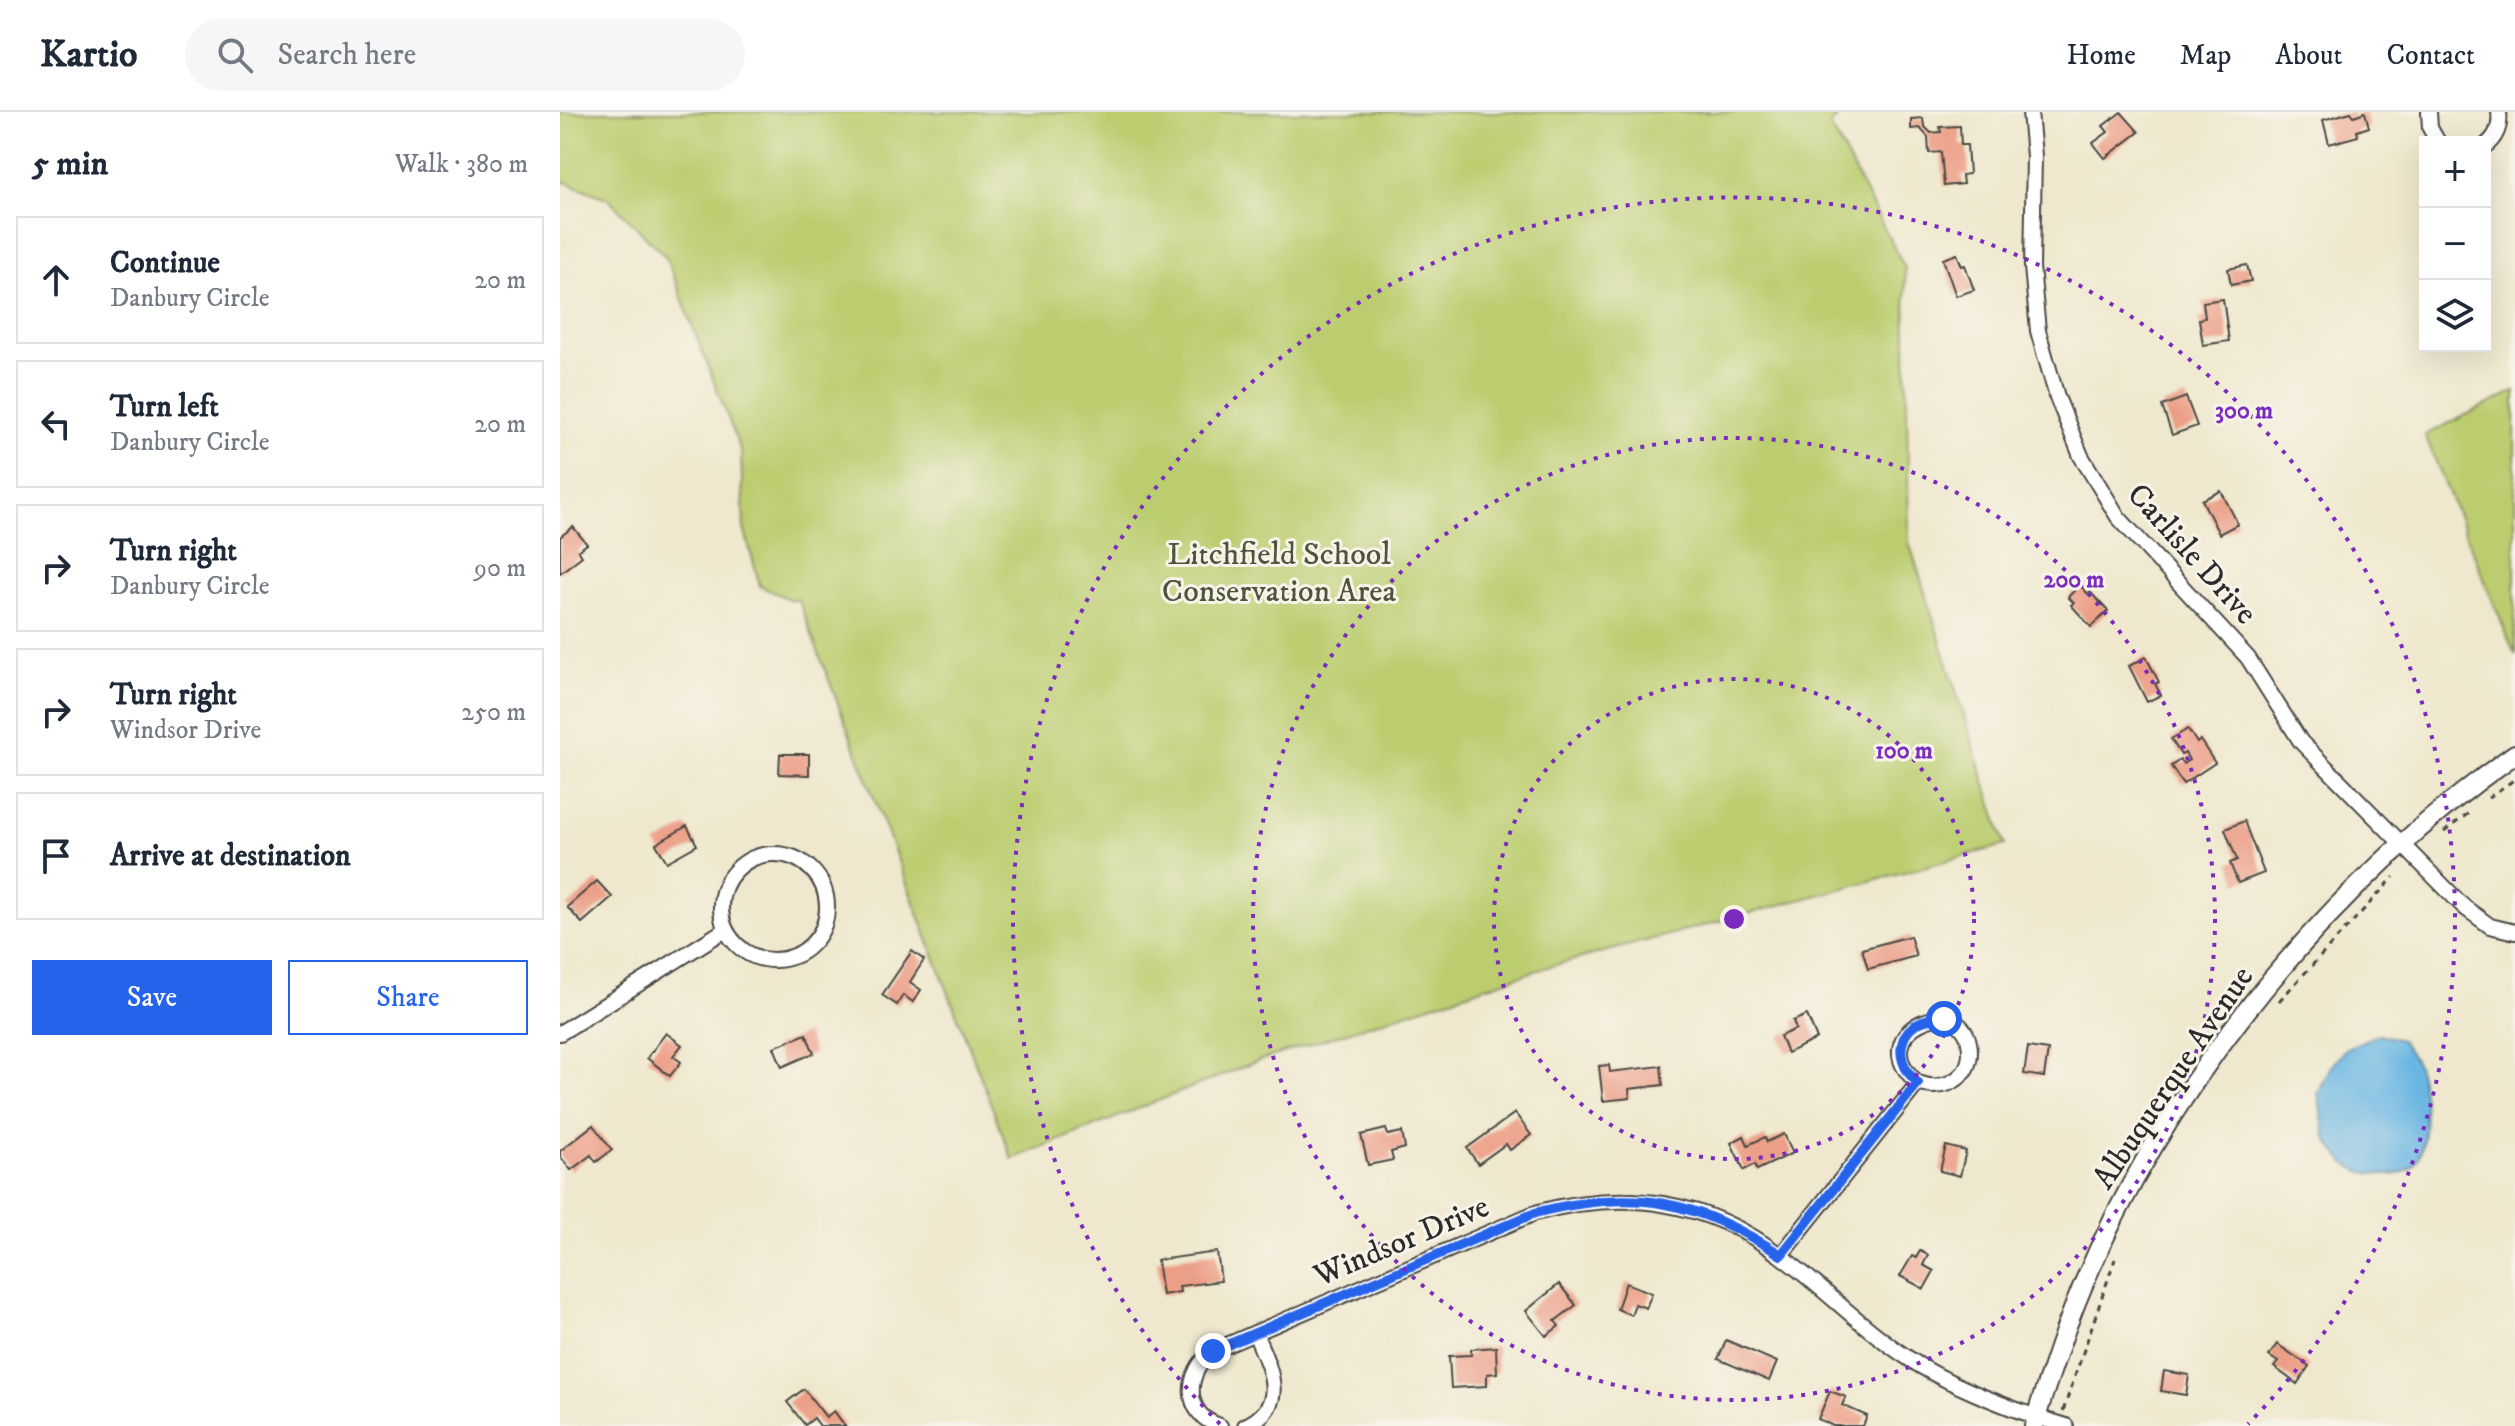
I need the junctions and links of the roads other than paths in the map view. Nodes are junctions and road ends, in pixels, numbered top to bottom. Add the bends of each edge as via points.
1 (2030, 112) edge
2 (2429, 112) edge
3 (2499, 112) edge
4 (2435, 136) edge
5 (2491, 141) edge
6 (2515, 754) edge
7 (2402, 842) junction
8 (725, 930) junction
9 (2515, 932) edge
10 (560, 1033) edge
11 (1918, 1083) junction
12 (1781, 1255) junction
13 (1255, 1333) junction
14 (2035, 1421) edge
15 (2062, 1425) edge
16 (1220, 1426) edge
17 (1245, 1426) edge

1 - 7 street, Carlisle Drive via 2036,315 2053,386 2081,456 2118,517 2248,658 2301,742
2 - 4 street
3 - 5 street
6 - 7 street, Albuquerque Avenue
7 - 9 street, Carlisle Drive via 2476,917
7 - 14 street, Albuquerque Avenue via 2278,973 2227,1037 2150,1152 2075,1301
8 - 8 street via 725,885 733,872 759,855 789,855 803,862 822,885 827,900 824,925 800,953 776,961 751,956
8 - 10 street
11 - 11 street via 1941,1087 1962,1076 1969,1042 1954,1023 1933,1017 1906,1034 1904,1066
11 - 12 street
12 - 13 street, Windsor Drive via 1728,1223 1691,1209 1611,1199 1571,1203 1535,1213
12 - 14 street, Windsor Drive via 1906,1357
13 - 16 street, Windsor Drive via 1213,1351 1195,1369 1196,1407
13 - 17 street via 1274,1384 1266,1411
14 - 15 street, Windsor Drive

